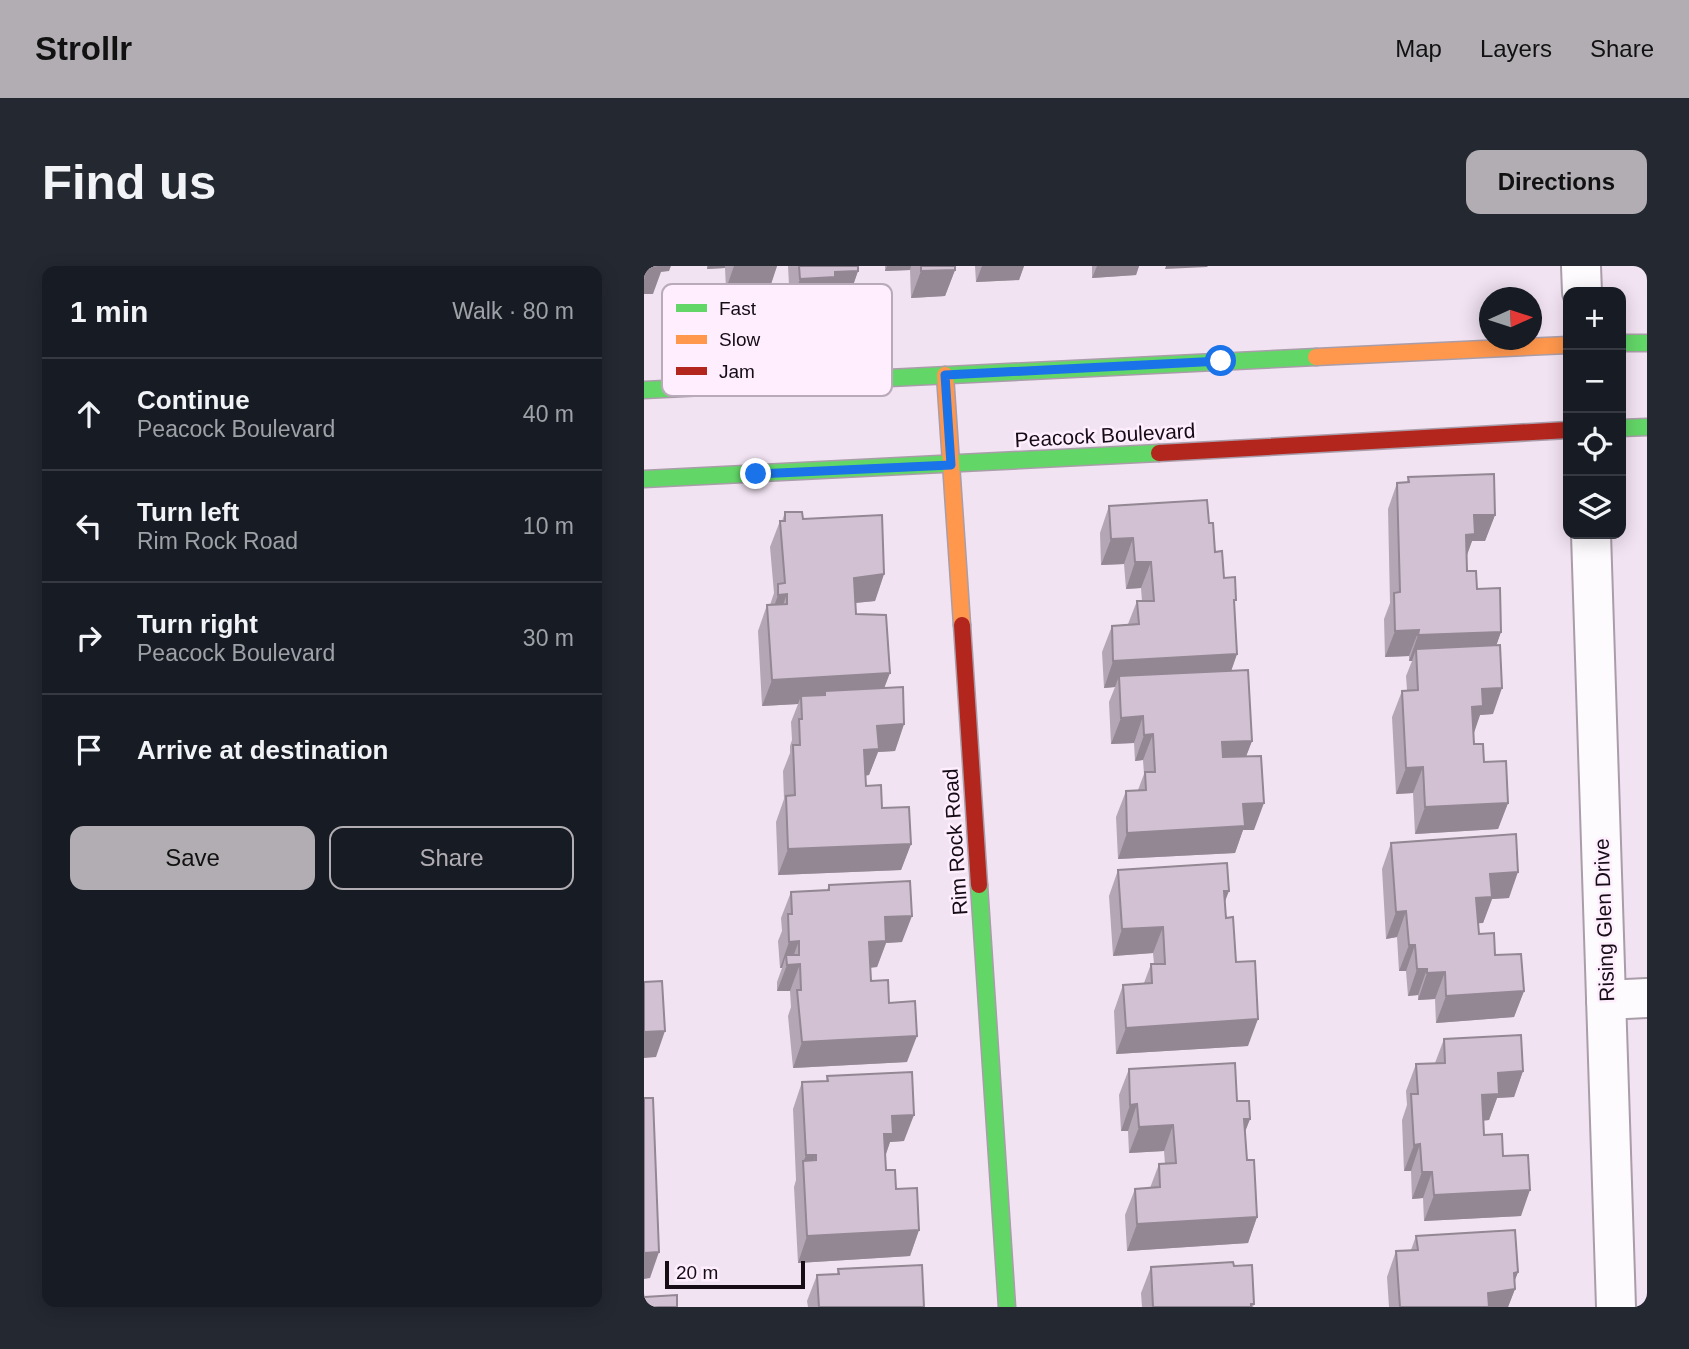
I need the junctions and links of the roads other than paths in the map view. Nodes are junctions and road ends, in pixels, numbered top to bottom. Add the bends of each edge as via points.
1 (1581, 266) edge
2 (1582, 287) edge
3 (1647, 343) edge
4 (1626, 344) edge
5 (1563, 345) edge
6 (945, 375) junction
7 (892, 378) edge
8 (662, 389) edge
9 (644, 390) edge
10 (1647, 427) edge
11 (1626, 428) edge
12 (1563, 430) edge
13 (951, 465) junction
14 (644, 479) edge
15 (1591, 539) edge
16 (1647, 998) edge
17 (1606, 1000) junction
18 (1007, 1307) edge
19 (1616, 1307) edge

1 - 2 street
3 - 4 street
5 - 6 street
6 - 7 street
6 - 13 street, Rim Rock Road
8 - 9 street
10 - 11 street
12 - 13 street, Peacock Boulevard
13 - 14 street, Peacock Boulevard
13 - 18 street, Rim Rock Road
15 - 17 street, Rising Glen Drive
16 - 17 street
17 - 19 street, Rising Glen Drive

